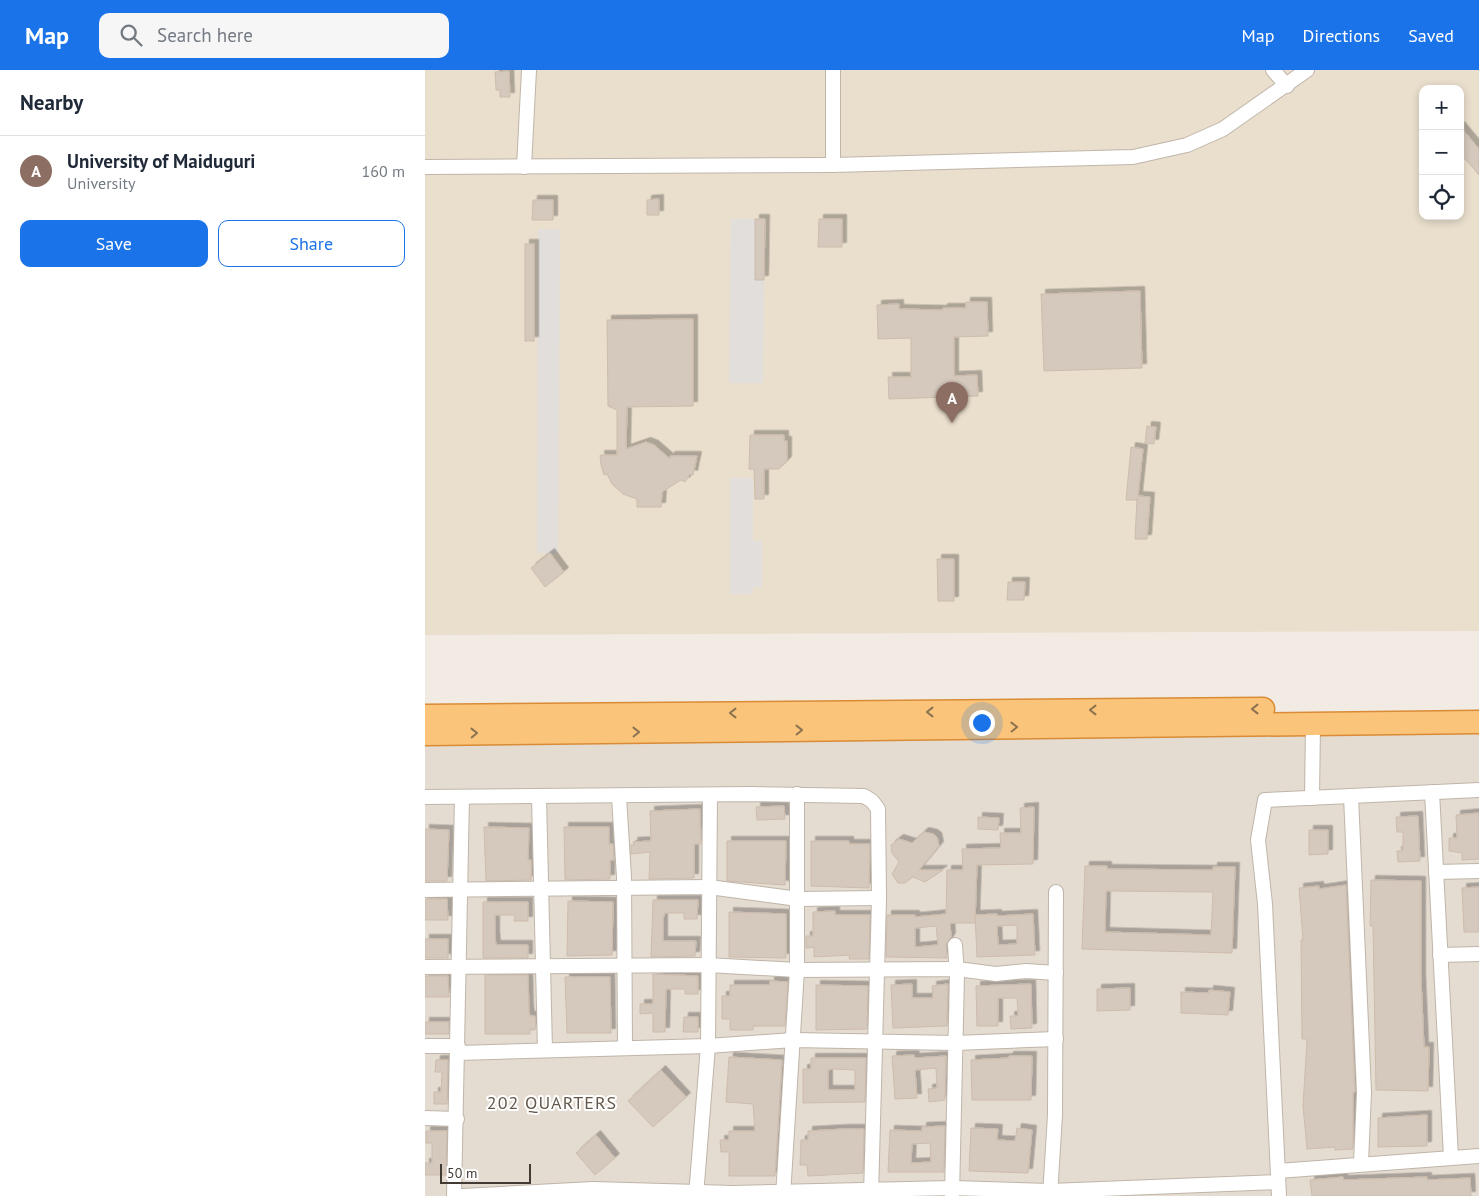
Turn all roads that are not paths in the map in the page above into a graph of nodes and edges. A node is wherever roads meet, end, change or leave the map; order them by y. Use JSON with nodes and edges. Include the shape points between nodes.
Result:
{"nodes":[{"id":1,"x":529,"y":70,"type":"edge"},
{"id":2,"x":833,"y":70,"type":"edge"},
{"id":3,"x":1273,"y":70,"type":"edge"},
{"id":4,"x":1307,"y":70,"type":"edge"},
{"id":5,"x":1287,"y":86,"type":"junction"},
{"id":6,"x":833,"y":165,"type":"junction"},
{"id":7,"x":425,"y":167,"type":"edge"},
{"id":8,"x":524,"y":167,"type":"junction"},
{"id":9,"x":1479,"y":707,"type":"edge"},
{"id":10,"x":425,"y":716,"type":"edge"},
{"id":11,"x":1479,"y":722,"type":"edge"},
{"id":12,"x":1313,"y":724,"type":"junction"},
{"id":13,"x":425,"y":734,"type":"edge"},
{"id":14,"x":1479,"y":790,"type":"edge"},
{"id":15,"x":1432,"y":792,"type":"junction"},
{"id":16,"x":797,"y":794,"type":"junction"},
{"id":17,"x":710,"y":795,"type":"junction"},
{"id":18,"x":1351,"y":796,"type":"junction"},
{"id":19,"x":425,"y":797,"type":"edge"},
{"id":20,"x":463,"y":797,"type":"junction"},
{"id":21,"x":619,"y":797,"type":"junction"},
{"id":22,"x":539,"y":798,"type":"junction"},
{"id":23,"x":1312,"y":798,"type":"junction"},
{"id":24,"x":1436,"y":872,"type":"junction"},
{"id":25,"x":1479,"y":872,"type":"edge"},
{"id":26,"x":624,"y":887,"type":"junction"},
{"id":27,"x":709,"y":887,"type":"junction"},
{"id":28,"x":461,"y":888,"type":"junction"},
{"id":29,"x":541,"y":889,"type":"junction"},
{"id":30,"x":425,"y":890,"type":"edge"},
{"id":31,"x":1056,"y":892,"type":"dead end"},
{"id":32,"x":879,"y":898,"type":"junction"},
{"id":33,"x":797,"y":899,"type":"junction"},
{"id":34,"x":955,"y":944,"type":"dead end"},
{"id":35,"x":1479,"y":954,"type":"edge"},
{"id":36,"x":1440,"y":955,"type":"junction"},
{"id":37,"x":624,"y":965,"type":"junction"},
{"id":38,"x":708,"y":965,"type":"junction"},
{"id":39,"x":425,"y":967,"type":"edge"},
{"id":40,"x":543,"y":967,"type":"junction"},
{"id":41,"x":459,"y":968,"type":"junction"},
{"id":42,"x":957,"y":969,"type":"junction"},
{"id":43,"x":797,"y":970,"type":"junction"},
{"id":44,"x":876,"y":970,"type":"junction"},
{"id":45,"x":1056,"y":973,"type":"junction"},
{"id":46,"x":1055,"y":1039,"type":"junction"},
{"id":47,"x":793,"y":1040,"type":"junction"},
{"id":48,"x":875,"y":1041,"type":"junction"},
{"id":49,"x":956,"y":1043,"type":"junction"},
{"id":50,"x":425,"y":1046,"type":"edge"},
{"id":51,"x":708,"y":1046,"type":"junction"},
{"id":52,"x":625,"y":1048,"type":"junction"},
{"id":53,"x":458,"y":1050,"type":"junction"},
{"id":54,"x":545,"y":1050,"type":"junction"},
{"id":55,"x":425,"y":1118,"type":"edge"},
{"id":56,"x":457,"y":1120,"type":"junction"},
{"id":57,"x":1451,"y":1156,"type":"junction"},
{"id":58,"x":1479,"y":1156,"type":"edge"},
{"id":59,"x":1361,"y":1163,"type":"junction"},
{"id":60,"x":1278,"y":1183,"type":"edge"},
{"id":61,"x":952,"y":1192,"type":"edge"},
{"id":62,"x":1169,"y":1192,"type":"edge"},
{"id":63,"x":614,"y":1193,"type":"edge"},
{"id":64,"x":696,"y":1193,"type":"edge"},
{"id":65,"x":871,"y":1193,"type":"edge"},
{"id":66,"x":530,"y":1194,"type":"edge"},
{"id":67,"x":783,"y":1194,"type":"edge"},
{"id":68,"x":1050,"y":1194,"type":"edge"},
{"id":69,"x":454,"y":1196,"type":"edge"},
{"id":70,"x":462,"y":1196,"type":"edge"}],
"edges":[{"from":1,"to":8,"type":"street"},
{"from":2,"to":6,"type":"street"},
{"from":3,"to":5,"type":"street"},
{"from":4,"to":5,"type":"street"},
{"from":5,"to":6,"type":"street","via":[[1223,129],[1187,145],[1133,157]]},
{"from":6,"to":8,"type":"street"},
{"from":7,"to":8,"type":"street"},
{"from":9,"to":10,"type":"highway","one_way":true},
{"from":11,"to":12,"type":"highway"},
{"from":13,"to":12,"type":"highway","one_way":true},
{"from":12,"to":23,"type":"street"},
{"from":14,"to":15,"type":"street"},
{"from":15,"to":18,"type":"street"},
{"from":15,"to":24,"type":"street"},
{"from":16,"to":17,"type":"street"},
{"from":16,"to":32,"type":"street","via":[[864,796],[872,801],[878,809]]},
{"from":16,"to":33,"type":"street"},
{"from":17,"to":21,"type":"street"},
{"from":17,"to":27,"type":"street"},
{"from":18,"to":23,"type":"street"},
{"from":18,"to":59,"type":"street","via":[[1364,1092]]},
{"from":19,"to":20,"type":"street"},
{"from":20,"to":22,"type":"street"},
{"from":20,"to":28,"type":"street"},
{"from":21,"to":22,"type":"street"},
{"from":21,"to":26,"type":"street"},
{"from":22,"to":29,"type":"street"},
{"from":23,"to":60,"type":"street","via":[[1265,800],[1258,840],[1265,904]]},
{"from":24,"to":25,"type":"street"},
{"from":24,"to":36,"type":"street"},
{"from":26,"to":27,"type":"street"},
{"from":26,"to":29,"type":"street"},
{"from":26,"to":37,"type":"street"},
{"from":27,"to":33,"type":"street"},
{"from":27,"to":38,"type":"street"},
{"from":28,"to":29,"type":"street"},
{"from":28,"to":30,"type":"street"},
{"from":28,"to":41,"type":"street"},
{"from":29,"to":40,"type":"street"},
{"from":31,"to":45,"type":"street"},
{"from":32,"to":33,"type":"street"},
{"from":32,"to":44,"type":"street"},
{"from":33,"to":43,"type":"street"},
{"from":34,"to":42,"type":"street"},
{"from":35,"to":36,"type":"street"},
{"from":36,"to":57,"type":"street"},
{"from":37,"to":38,"type":"street"},
{"from":37,"to":40,"type":"street"},
{"from":37,"to":52,"type":"street"},
{"from":38,"to":43,"type":"street"},
{"from":38,"to":51,"type":"street"},
{"from":39,"to":41,"type":"street"},
{"from":40,"to":41,"type":"street"},
{"from":40,"to":54,"type":"street"},
{"from":41,"to":53,"type":"street"},
{"from":42,"to":44,"type":"street"},
{"from":42,"to":45,"type":"street","via":[[996,974]]},
{"from":42,"to":49,"type":"street"},
{"from":43,"to":44,"type":"street"},
{"from":43,"to":47,"type":"street"},
{"from":44,"to":48,"type":"street"},
{"from":45,"to":46,"type":"street"},
{"from":46,"to":49,"type":"street"},
{"from":46,"to":68,"type":"street"},
{"from":47,"to":48,"type":"street"},
{"from":47,"to":51,"type":"street"},
{"from":47,"to":67,"type":"street"},
{"from":48,"to":49,"type":"street"},
{"from":48,"to":65,"type":"street"},
{"from":49,"to":61,"type":"street"},
{"from":50,"to":53,"type":"street"},
{"from":51,"to":52,"type":"street"},
{"from":51,"to":64,"type":"street"},
{"from":52,"to":54,"type":"street"},
{"from":53,"to":54,"type":"street"},
{"from":53,"to":56,"type":"street"},
{"from":55,"to":56,"type":"street"},
{"from":56,"to":69,"type":"street"},
{"from":57,"to":58,"type":"street"},
{"from":57,"to":59,"type":"street"},
{"from":59,"to":60,"type":"street"},
{"from":60,"to":62,"type":"street"},
{"from":61,"to":65,"type":"street"},
{"from":61,"to":68,"type":"street"},
{"from":62,"to":68,"type":"street"},
{"from":63,"to":64,"type":"street"},
{"from":63,"to":66,"type":"street"},
{"from":64,"to":67,"type":"street"},
{"from":65,"to":67,"type":"street"},
{"from":66,"to":70,"type":"street"}]}
